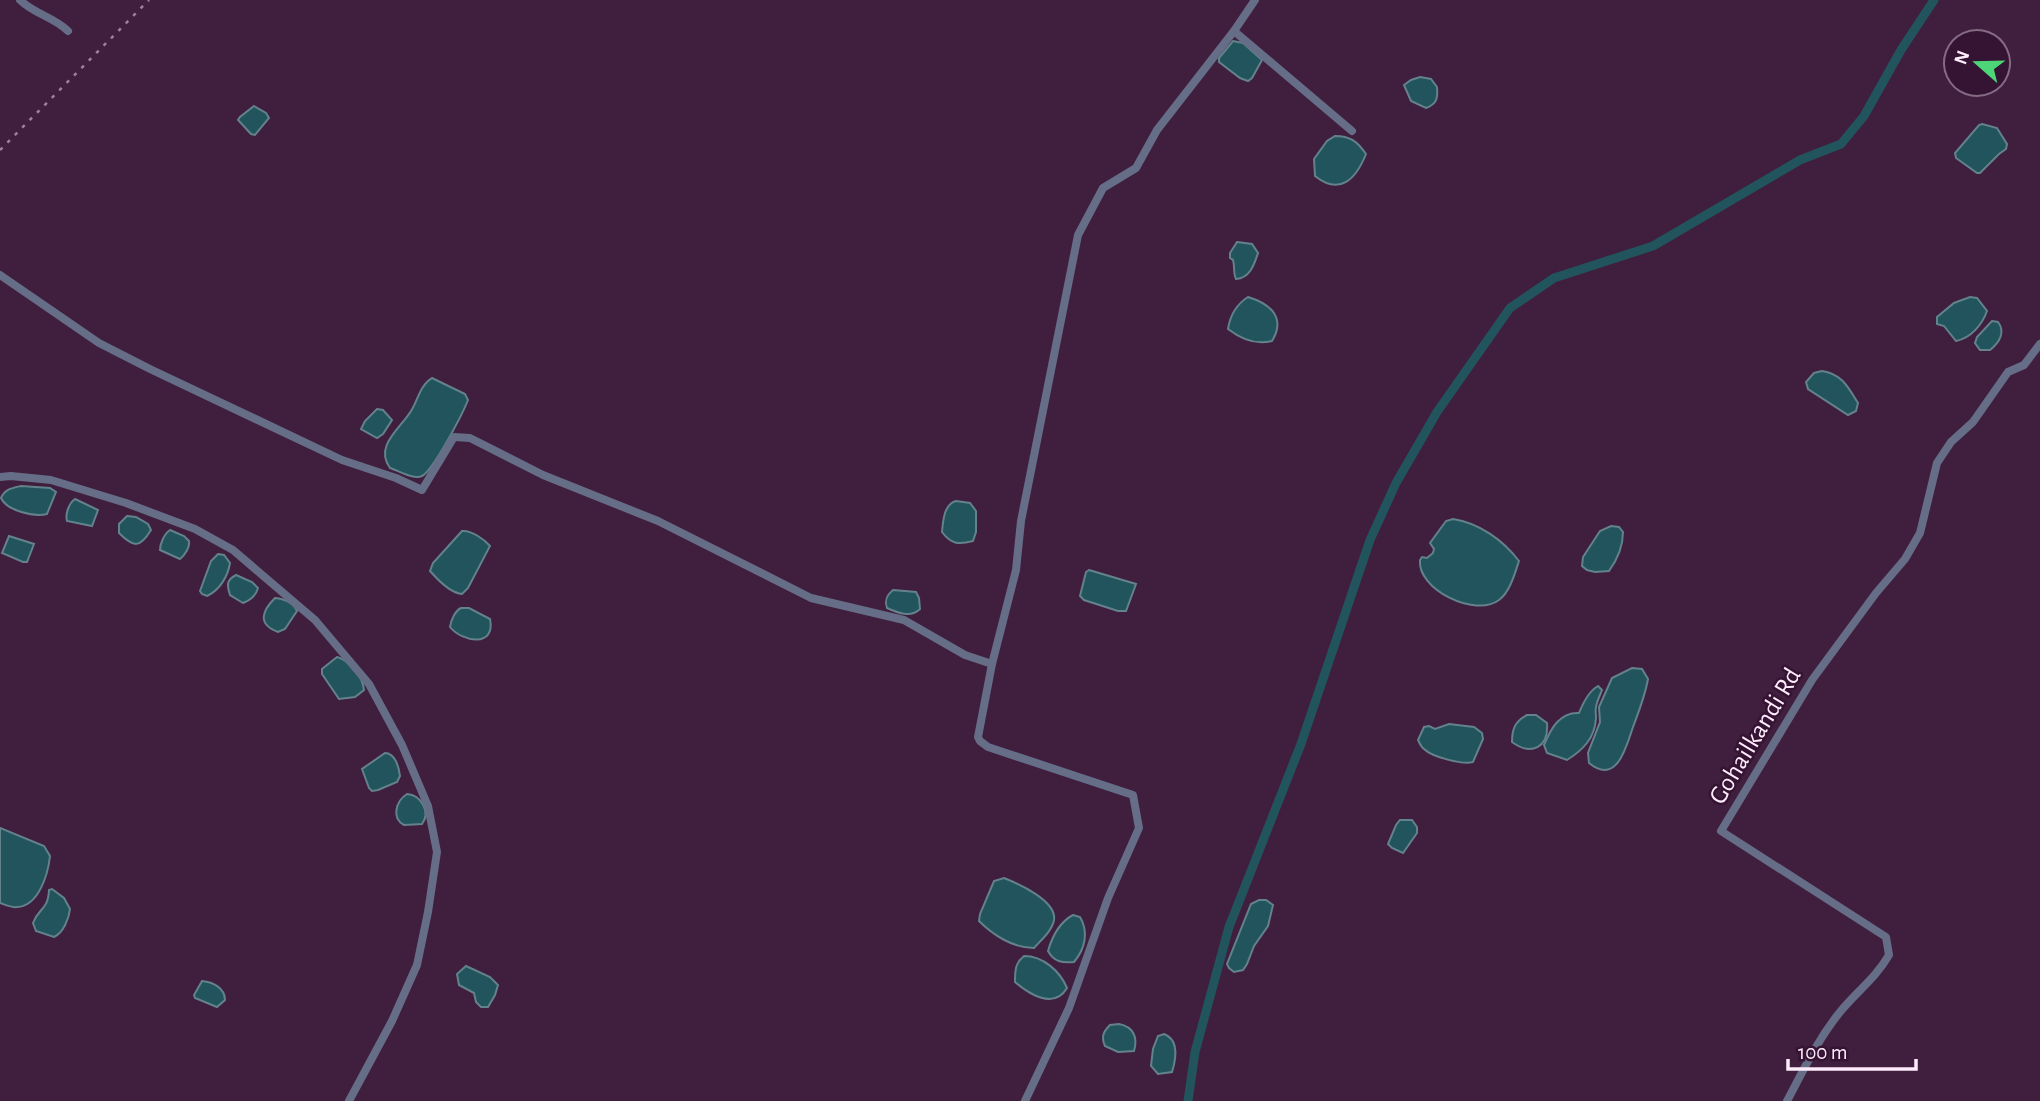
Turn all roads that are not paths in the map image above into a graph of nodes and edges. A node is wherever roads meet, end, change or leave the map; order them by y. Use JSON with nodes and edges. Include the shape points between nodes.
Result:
{"nodes":[{"id":1,"x":20,"y":0,"type":"edge"},
{"id":2,"x":1255,"y":0,"type":"edge"},
{"id":3,"x":68,"y":31,"type":"dead end"},
{"id":4,"x":1234,"y":31,"type":"junction"},
{"id":5,"x":1352,"y":131,"type":"dead end"},
{"id":6,"x":0,"y":275,"type":"edge"},
{"id":7,"x":2040,"y":344,"type":"edge"},
{"id":8,"x":0,"y":477,"type":"edge"},
{"id":9,"x":992,"y":664,"type":"junction"},
{"id":10,"x":349,"y":1101,"type":"edge"},
{"id":11,"x":1025,"y":1101,"type":"edge"},
{"id":12,"x":1787,"y":1101,"type":"edge"}],
"edges":[{"from":1,"to":3,"type":"street"},
{"from":2,"to":4,"type":"street"},
{"from":4,"to":5,"type":"street"},
{"from":4,"to":9,"type":"street","via":[[1157,131],[1136,168],[1103,188],[1078,235],[1021,521],[1016,570]]},
{"from":6,"to":9,"type":"street","via":[[99,343],[342,460],[422,490],[454,437],[470,438],[543,475],[658,521],[811,598],[904,621],[965,655]]},
{"from":7,"to":12,"type":"street","name":"Gohailkandi Rd","via":[[2024,365],[2008,372],[1937,463],[1920,533],[1905,559],[1812,681],[1721,831],[1886,937],[1889,955],[1880,971],[1841,1011]]},
{"from":8,"to":10,"type":"street","via":[[51,480],[195,529],[241,557],[315,620],[369,684],[428,806],[437,852],[418,965]]},
{"from":9,"to":11,"type":"street","via":[[980,741],[1133,795],[1139,828],[1108,898],[1069,1008]]}]}
